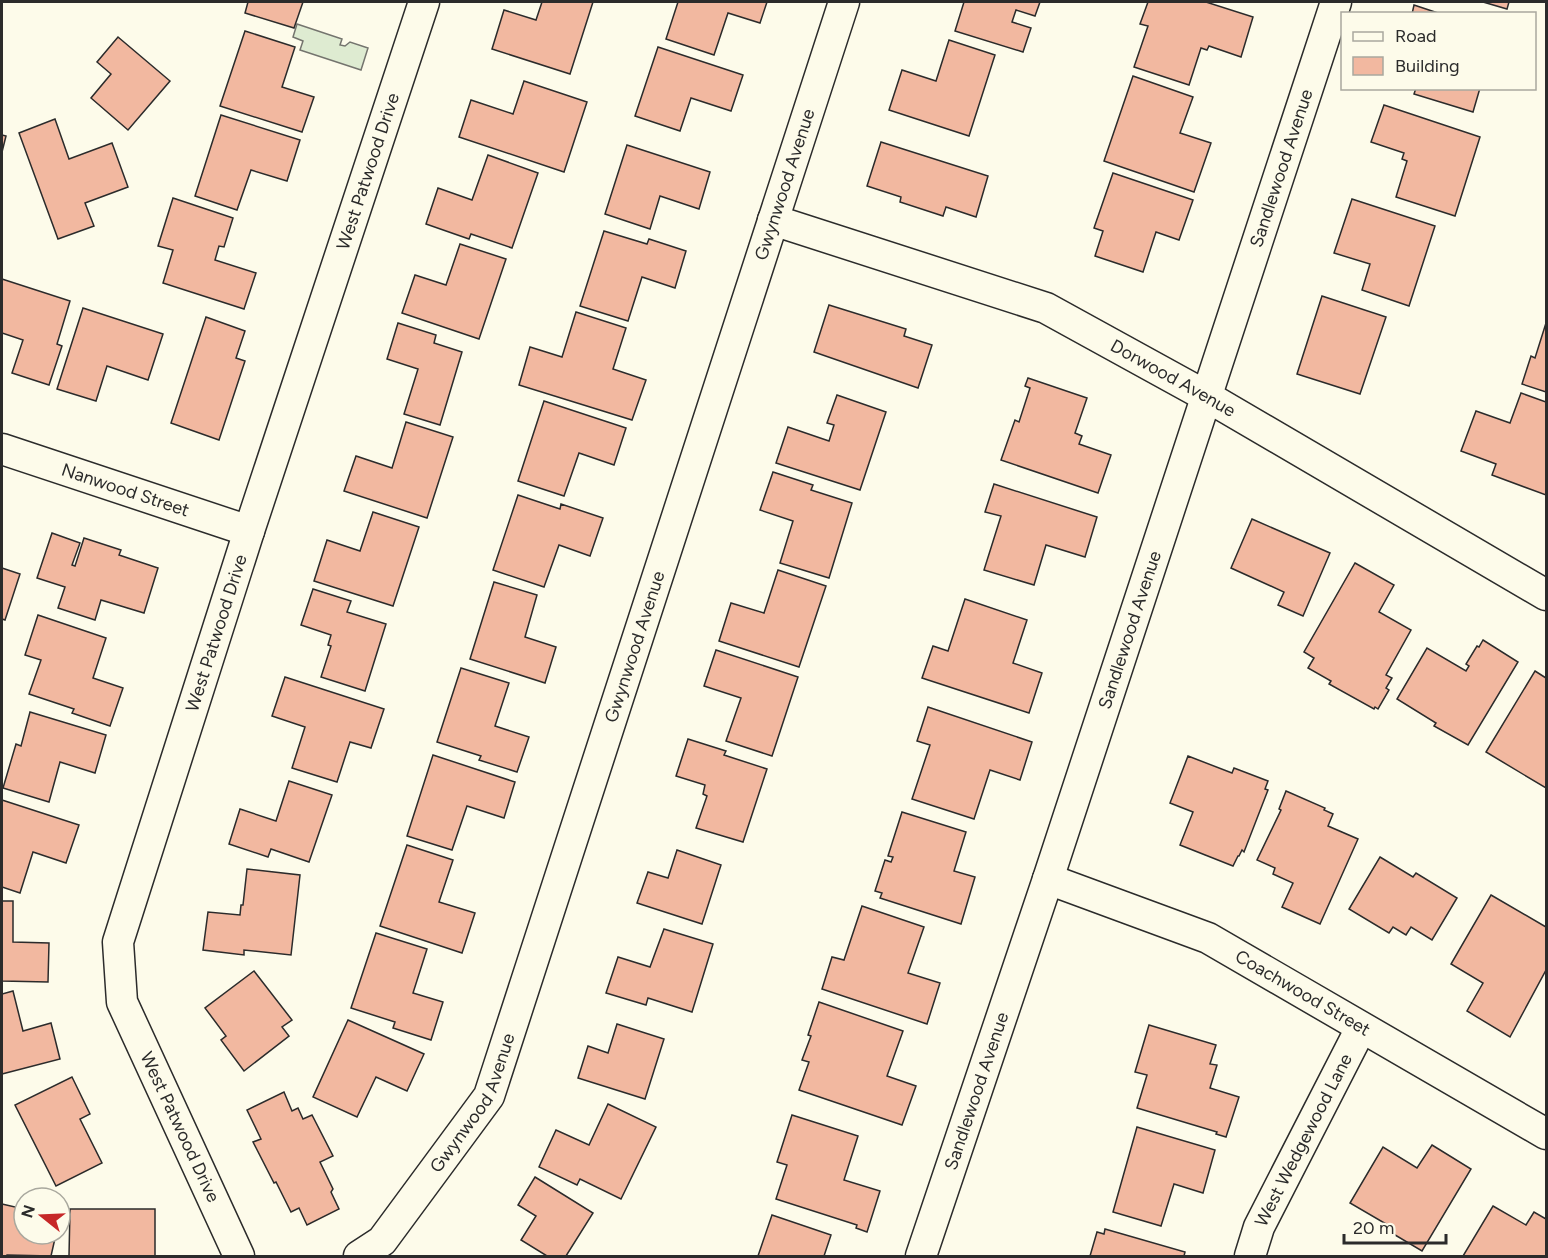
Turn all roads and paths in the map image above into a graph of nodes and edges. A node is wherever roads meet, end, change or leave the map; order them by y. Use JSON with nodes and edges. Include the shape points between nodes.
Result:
{"nodes":[{"id":1,"x":424,"y":2,"type":"edge"},
{"id":2,"x":844,"y":2,"type":"edge"},
{"id":3,"x":1336,"y":2,"type":"edge"},
{"id":4,"x":773,"y":220,"type":"junction"},
{"id":5,"x":1206,"y":396,"type":"junction"},
{"id":6,"x":2,"y":449,"type":"edge"},
{"id":7,"x":249,"y":531,"type":"junction"},
{"id":8,"x":1546,"y":595,"type":"edge"},
{"id":9,"x":1048,"y":879,"type":"junction"},
{"id":10,"x":1361,"y":1028,"type":"junction"},
{"id":11,"x":1546,"y":1134,"type":"edge"},
{"id":12,"x":239,"y":1257,"type":"edge"},
{"id":13,"x":359,"y":1257,"type":"edge"},
{"id":14,"x":921,"y":1257,"type":"edge"},
{"id":15,"x":1250,"y":1257,"type":"edge"}],
"edges":[{"from":1,"to":7,"type":"street","name":"West Patwood Drive"},
{"from":2,"to":4,"type":"street","name":"Gwynwood Avenue"},
{"from":3,"to":5,"type":"street","name":"Sandlewood Avenue"},
{"from":4,"to":5,"type":"street","name":"Dorwood Avenue","via":[[1046,308]]},
{"from":4,"to":13,"type":"street","name":"Gwynwood Avenue","via":[[489,1096],[382,1241]]},
{"from":5,"to":8,"type":"street","name":"Dorwood Avenue"},
{"from":5,"to":9,"type":"street","name":"Sandlewood Avenue"},
{"from":6,"to":7,"type":"street","name":"Nanwood Street"},
{"from":7,"to":12,"type":"street","name":"West Patwood Drive","via":[[118,942],[122,1002]]},
{"from":9,"to":10,"type":"street","name":"Coachwood Street","via":[[1208,938]]},
{"from":9,"to":14,"type":"street","name":"Sandlewood Avenue"},
{"from":10,"to":11,"type":"street","name":"Coachwood Street"},
{"from":10,"to":15,"type":"street","name":"West Wedgewood Lane","via":[[1259,1227]]}]}
